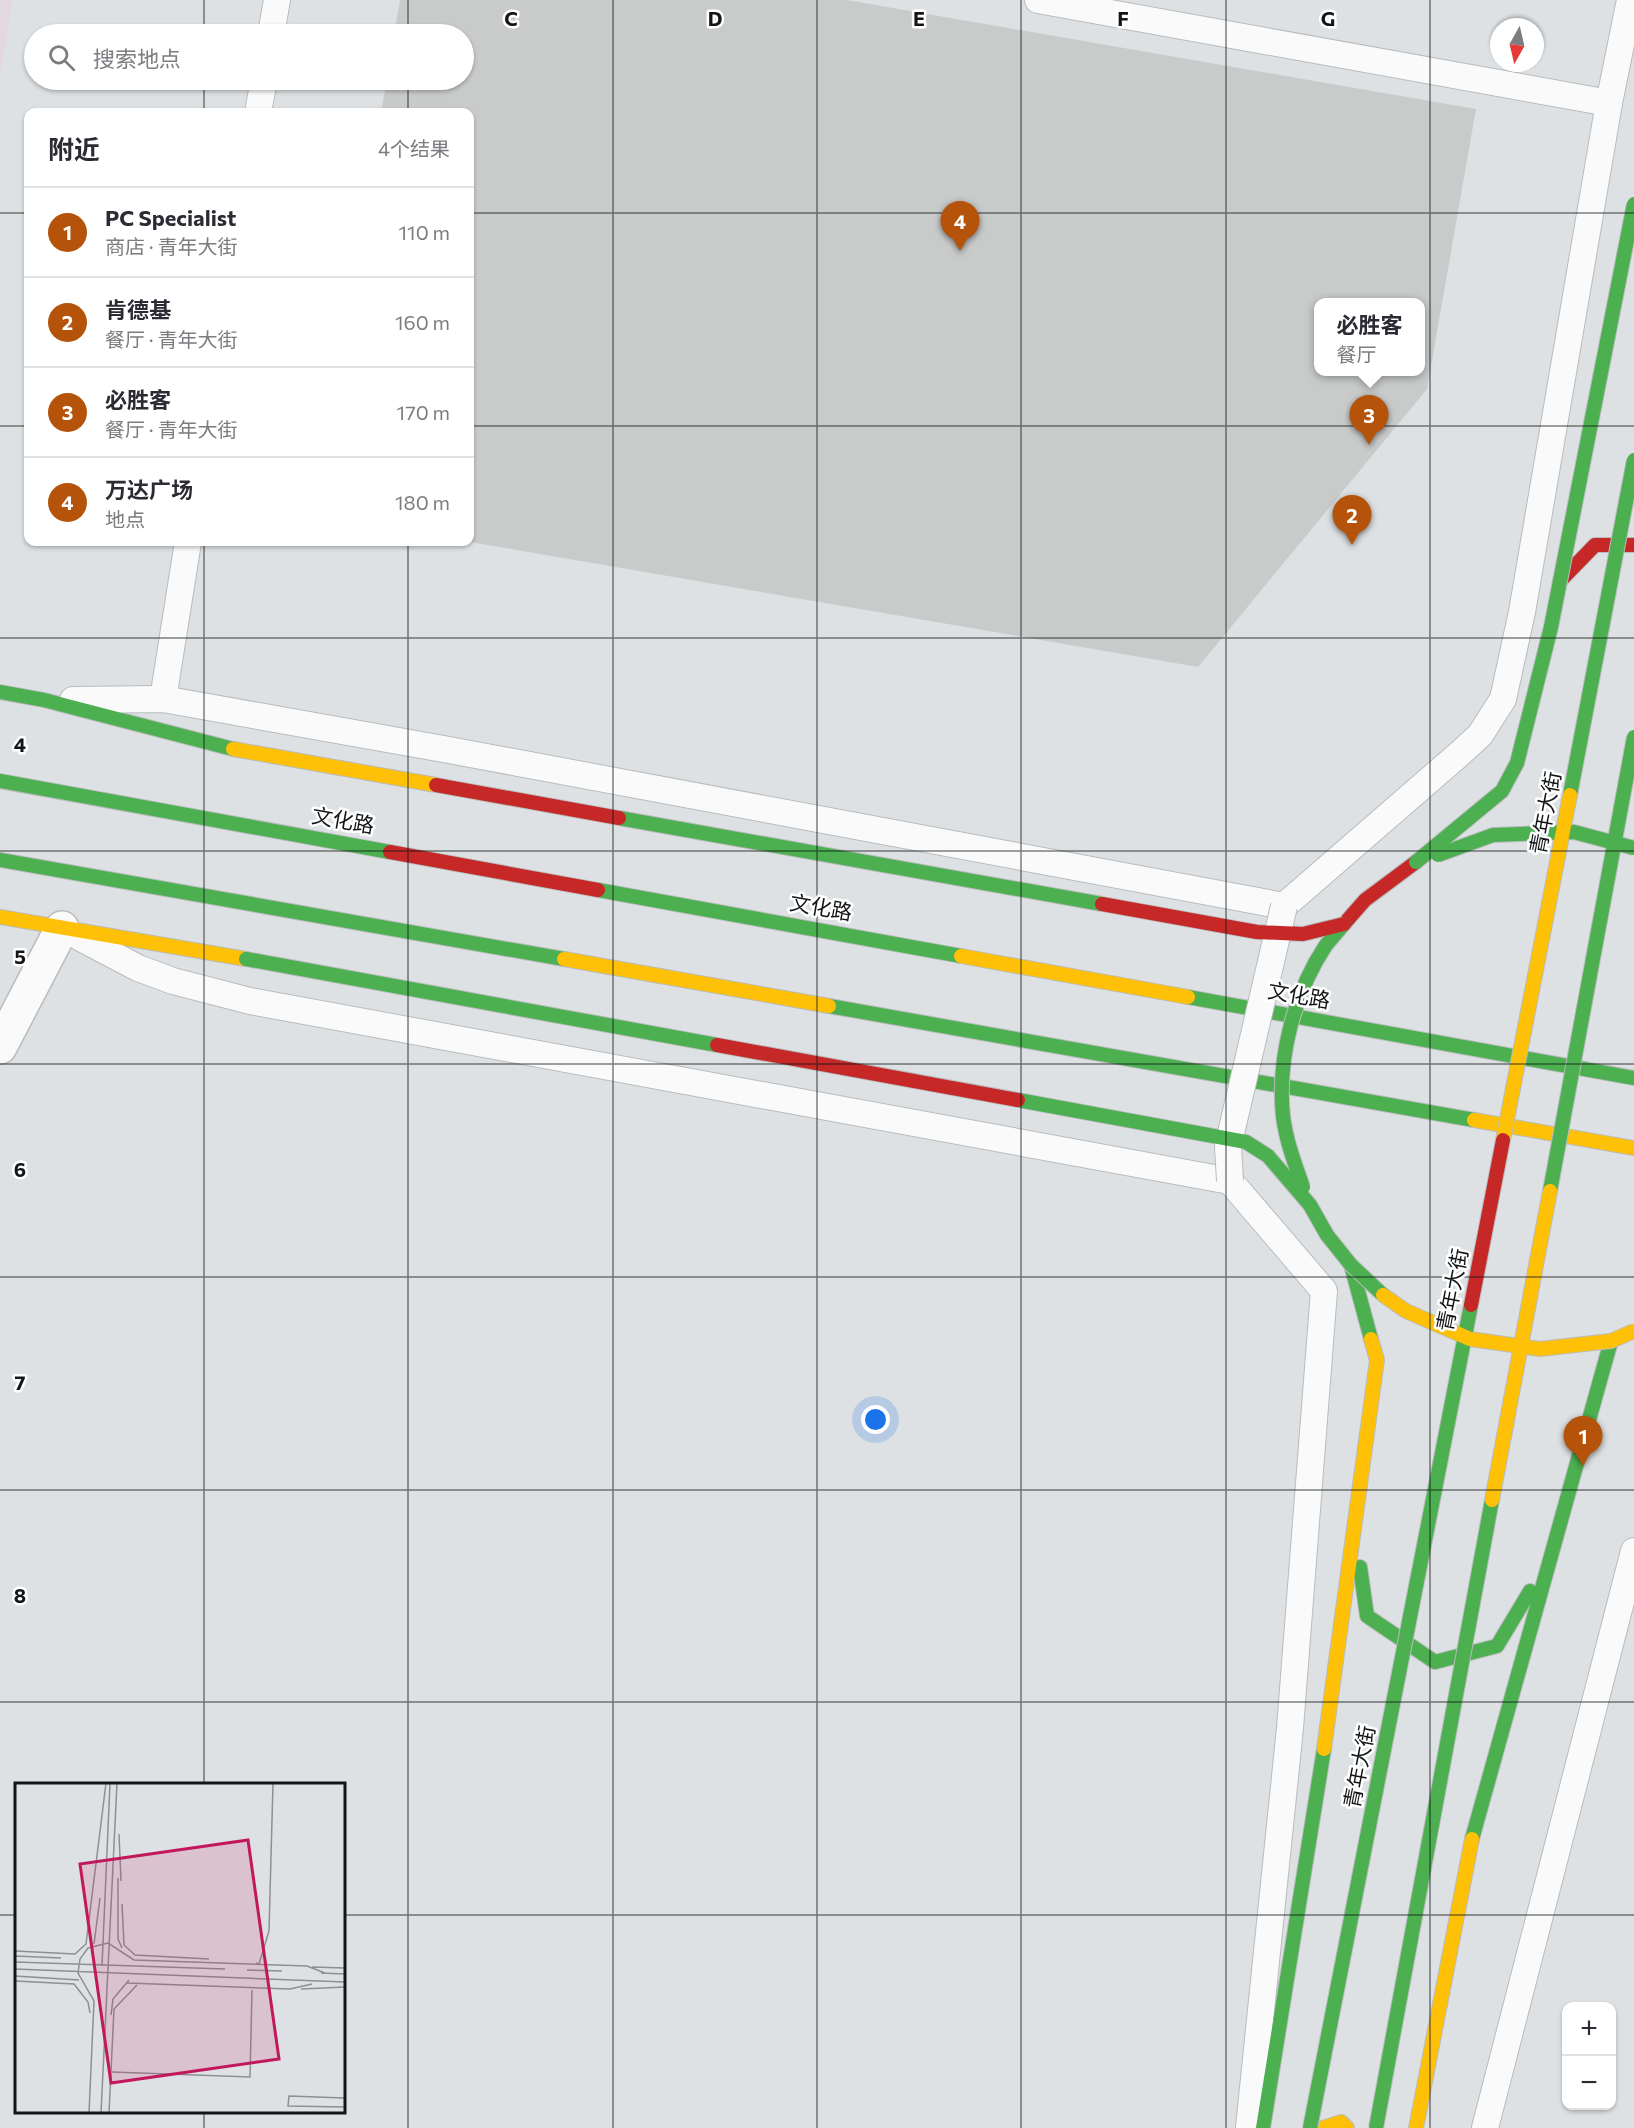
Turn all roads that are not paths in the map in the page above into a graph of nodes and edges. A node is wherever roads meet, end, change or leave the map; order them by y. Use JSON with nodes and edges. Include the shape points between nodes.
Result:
{"nodes":[{"id":1,"x":277,"y":0,"type":"edge"},
{"id":2,"x":1038,"y":0,"type":"edge"},
{"id":3,"x":1630,"y":0,"type":"edge"},
{"id":4,"x":273,"y":24,"type":"edge"},
{"id":5,"x":262,"y":90,"type":"edge"},
{"id":6,"x":1609,"y":103,"type":"junction"},
{"id":7,"x":259,"y":108,"type":"edge"},
{"id":8,"x":1634,"y":204,"type":"edge"},
{"id":9,"x":1634,"y":460,"type":"edge"},
{"id":10,"x":1634,"y":545,"type":"edge"},
{"id":11,"x":188,"y":546,"type":"edge"},
{"id":12,"x":1560,"y":581,"type":"junction"},
{"id":13,"x":0,"y":692,"type":"edge"},
{"id":14,"x":163,"y":699,"type":"junction"},
{"id":15,"x":44,"y":700,"type":"junction"},
{"id":16,"x":1634,"y":736,"type":"edge"},
{"id":17,"x":0,"y":781,"type":"edge"},
{"id":18,"x":1634,"y":849,"type":"edge"},
{"id":19,"x":0,"y":860,"type":"edge"},
{"id":20,"x":1416,"y":862,"type":"junction"},
{"id":21,"x":1284,"y":906,"type":"junction"},
{"id":22,"x":0,"y":917,"type":"edge"},
{"id":23,"x":1344,"y":924,"type":"junction"},
{"id":24,"x":62,"y":928,"type":"junction"},
{"id":25,"x":0,"y":1047,"type":"edge"},
{"id":26,"x":1634,"y":1078,"type":"edge"},
{"id":27,"x":1634,"y":1148,"type":"edge"},
{"id":28,"x":1230,"y":1181,"type":"junction"},
{"id":29,"x":1310,"y":1205,"type":"junction"},
{"id":30,"x":1351,"y":1265,"type":"junction"},
{"id":31,"x":1634,"y":1331,"type":"edge"},
{"id":32,"x":1611,"y":1341,"type":"junction"},
{"id":33,"x":1354,"y":1526,"type":"junction"},
{"id":34,"x":1554,"y":1548,"type":"junction"},
{"id":35,"x":1634,"y":1551,"type":"edge"},
{"id":36,"x":1248,"y":2128,"type":"edge"},
{"id":37,"x":1263,"y":2128,"type":"edge"},
{"id":38,"x":1311,"y":2128,"type":"edge"},
{"id":39,"x":1323,"y":2128,"type":"edge"},
{"id":40,"x":1347,"y":2128,"type":"edge"},
{"id":41,"x":1376,"y":2128,"type":"edge"},
{"id":42,"x":1416,"y":2128,"type":"edge"},
{"id":43,"x":1485,"y":2128,"type":"edge"}],
"edges":[{"from":1,"to":4,"type":"lane"},
{"from":2,"to":6,"type":"lane"},
{"from":3,"to":6,"type":"lane"},
{"from":5,"to":7,"type":"lane"},
{"from":6,"to":21,"type":"lane","via":[[1522,612],[1503,699],[1480,735]]},
{"from":8,"to":12,"type":"main road","bridge":true},
{"from":9,"to":38,"type":"main road","name":"青年大街","bridge":true},
{"from":10,"to":12,"type":"main road","bridge":true,"via":[[1595,544]]},
{"from":11,"to":14,"type":"lane"},
{"from":12,"to":20,"type":"main road","bridge":true,"via":[[1527,728],[1502,791]]},
{"from":13,"to":15,"type":"main road"},
{"from":14,"to":15,"type":"lane"},
{"from":14,"to":21,"type":"lane"},
{"from":15,"to":23,"type":"main road","bridge":true,"via":[[233,749],[1257,932],[1303,934]]},
{"from":16,"to":41,"type":"main road","bridge":true},
{"from":17,"to":26,"type":"main road","name":"文化路"},
{"from":18,"to":20,"type":"main road","bridge":true,"via":[[1574,832],[1493,835]]},
{"from":19,"to":27,"type":"main road"},
{"from":20,"to":23,"type":"main road","via":[[1365,900]]},
{"from":21,"to":28,"type":"lane","bridge":true,"via":[[1228,1146]]},
{"from":22,"to":24,"type":"main road"},
{"from":23,"to":29,"type":"main road","bridge":true,"via":[[1324,948],[1296,1007],[1283,1071],[1288,1145]]},
{"from":24,"to":25,"type":"street"},
{"from":24,"to":28,"type":"lane","via":[[138,968],[250,1001]]},
{"from":24,"to":29,"type":"main road","bridge":true,"via":[[1246,1142],[1269,1156]]},
{"from":28,"to":36,"type":"lane","via":[[1324,1291],[1290,1728]]},
{"from":29,"to":30,"type":"main road","bridge":true},
{"from":30,"to":32,"type":"main road","bridge":true,"via":[[1406,1311],[1470,1339],[1540,1349]]},
{"from":30,"to":33,"type":"main road","via":[[1377,1360]]},
{"from":31,"to":32,"type":"main road","bridge":true},
{"from":32,"to":34,"type":"main road"},
{"from":33,"to":34,"type":"main road","via":[[1367,1616],[1435,1662],[1497,1646]]},
{"from":33,"to":37,"type":"main road","via":[[1318,1794]]},
{"from":34,"to":42,"type":"main road","via":[[1474,1830]]},
{"from":35,"to":43,"type":"lane"},
{"from":39,"to":40,"type":"main road","via":[[1341,2122]]}]}
